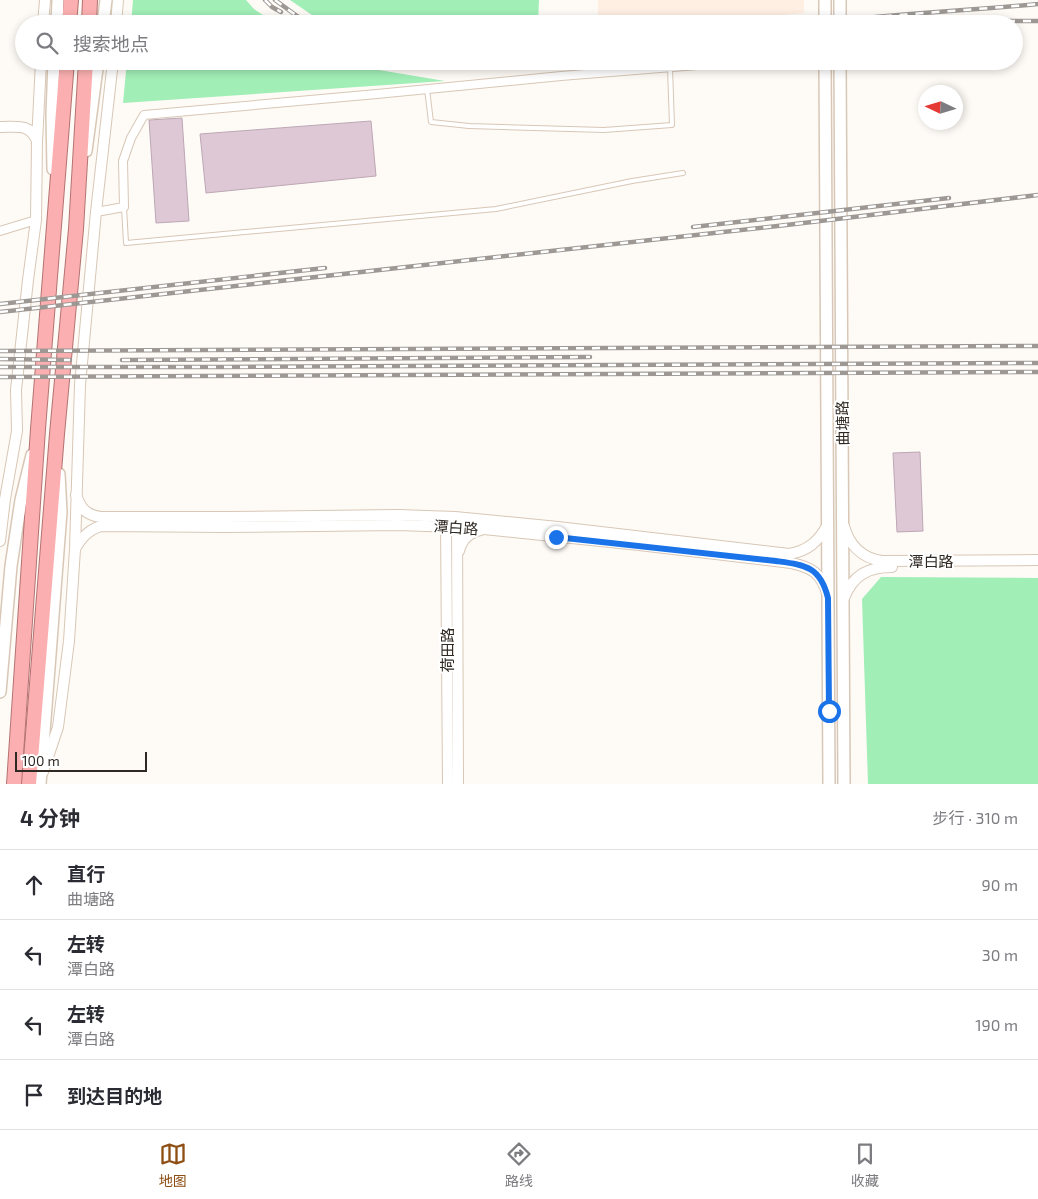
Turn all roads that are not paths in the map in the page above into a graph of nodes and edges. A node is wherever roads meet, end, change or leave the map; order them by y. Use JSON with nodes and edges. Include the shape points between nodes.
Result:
{"nodes":[{"id":1,"x":45,"y":0,"type":"edge"},
{"id":2,"x":58,"y":0,"type":"edge"},
{"id":3,"x":71,"y":0,"type":"edge"},
{"id":4,"x":90,"y":0,"type":"edge"},
{"id":5,"x":106,"y":0,"type":"edge"},
{"id":6,"x":118,"y":0,"type":"edge"},
{"id":7,"x":825,"y":0,"type":"edge"},
{"id":8,"x":840,"y":0,"type":"edge"},
{"id":9,"x":44,"y":15,"type":"edge"},
{"id":10,"x":57,"y":15,"type":"edge"},
{"id":11,"x":70,"y":15,"type":"edge"},
{"id":12,"x":89,"y":15,"type":"edge"},
{"id":13,"x":104,"y":15,"type":"edge"},
{"id":14,"x":117,"y":15,"type":"edge"},
{"id":15,"x":825,"y":15,"type":"edge"},
{"id":16,"x":840,"y":15,"type":"edge"},
{"id":17,"x":40,"y":70,"type":"edge"},
{"id":18,"x":54,"y":70,"type":"edge"},
{"id":19,"x":65,"y":70,"type":"edge"},
{"id":20,"x":85,"y":70,"type":"edge"},
{"id":21,"x":97,"y":70,"type":"edge"},
{"id":22,"x":112,"y":70,"type":"edge"},
{"id":23,"x":643,"y":70,"type":"edge"},
{"id":24,"x":670,"y":70,"type":"edge"},
{"id":25,"x":825,"y":70,"type":"edge"},
{"id":26,"x":840,"y":70,"type":"edge"},
{"id":27,"x":427,"y":89,"type":"junction"},
{"id":28,"x":38,"y":112,"type":"junction"},
{"id":29,"x":0,"y":125,"type":"edge"},
{"id":30,"x":37,"y":142,"type":"junction"},
{"id":31,"x":683,"y":173,"type":"dead end"},
{"id":32,"x":124,"y":207,"type":"junction"},
{"id":33,"x":96,"y":212,"type":"junction"},
{"id":34,"x":36,"y":220,"type":"junction"},
{"id":35,"x":76,"y":229,"type":"junction"},
{"id":36,"x":0,"y":231,"type":"edge"},
{"id":37,"x":53,"y":235,"type":"junction"},
{"id":38,"x":38,"y":429,"type":"junction"},
{"id":39,"x":76,"y":495,"type":"junction"},
{"id":40,"x":3,"y":503,"type":"edge"},
{"id":41,"x":446,"y":521,"type":"junction"},
{"id":42,"x":457,"y":522,"type":"junction"},
{"id":43,"x":828,"y":524,"type":"junction"},
{"id":44,"x":844,"y":524,"type":"junction"},
{"id":45,"x":419,"y":526,"type":"junction"},
{"id":46,"x":486,"y":529,"type":"junction"},
{"id":47,"x":0,"y":541,"type":"edge"},
{"id":48,"x":75,"y":549,"type":"junction"},
{"id":49,"x":446,"y":552,"type":"junction"},
{"id":50,"x":457,"y":557,"type":"junction"},
{"id":51,"x":1038,"y":560,"type":"edge"},
{"id":52,"x":1038,"y":566,"type":"edge"},
{"id":53,"x":828,"y":598,"type":"junction"},
{"id":54,"x":844,"y":598,"type":"junction"},
{"id":55,"x":0,"y":692,"type":"edge"},
{"id":56,"x":14,"y":784,"type":"edge"},
{"id":57,"x":37,"y":784,"type":"edge"},
{"id":58,"x":448,"y":784,"type":"edge"},
{"id":59,"x":458,"y":784,"type":"edge"},
{"id":60,"x":829,"y":784,"type":"edge"},
{"id":61,"x":844,"y":784,"type":"edge"}],
"edges":[{"from":1,"to":9,"type":"street"},
{"from":2,"to":10,"type":"main road"},
{"from":3,"to":11,"type":"highway"},
{"from":4,"to":12,"type":"highway"},
{"from":5,"to":13,"type":"main road"},
{"from":6,"to":14,"type":"street"},
{"from":7,"to":15,"type":"main road"},
{"from":8,"to":16,"type":"main road"},
{"from":17,"to":28,"type":"street"},
{"from":18,"to":37,"type":"main road"},
{"from":19,"to":37,"type":"highway"},
{"from":20,"to":35,"type":"highway"},
{"from":21,"to":35,"type":"main road"},
{"from":22,"to":33,"type":"street"},
{"from":23,"to":27,"type":"street"},
{"from":24,"to":27,"type":"lane","via":[[672,125],[604,130],[431,122]]},
{"from":25,"to":43,"type":"main road","name":"曲塘路"},
{"from":26,"to":44,"type":"main road","name":"曲塘路"},
{"from":27,"to":32,"type":"street","via":[[144,115],[123,161]]},
{"from":28,"to":29,"type":"street","via":[[26,123]]},
{"from":28,"to":30,"type":"street"},
{"from":29,"to":30,"type":"street","via":[[26,128],[34,134]]},
{"from":30,"to":34,"type":"street"},
{"from":31,"to":32,"type":"lane","via":[[496,209],[126,243]]},
{"from":32,"to":33,"type":"street"},
{"from":33,"to":39,"type":"street","via":[[80,386]]},
{"from":34,"to":36,"type":"street"},
{"from":34,"to":40,"type":"street","via":[[16,390],[17,431]]},
{"from":35,"to":57,"type":"highway","via":[[57,434]]},
{"from":37,"to":38,"type":"highway"},
{"from":38,"to":55,"type":"main road","via":[[15,537]]},
{"from":38,"to":56,"type":"highway"},
{"from":39,"to":41,"type":"street","name":"潭白路","via":[[85,511],[101,517],[398,515]]},
{"from":39,"to":48,"type":"street"},
{"from":40,"to":47,"type":"street"},
{"from":41,"to":42,"type":"street","name":"潭白路"},
{"from":41,"to":45,"type":"street","name":"潭白路"},
{"from":41,"to":49,"type":"street","name":"荷田路"},
{"from":42,"to":43,"type":"street","name":"潭白路","via":[[576,529],[789,554],[808,548]]},
{"from":42,"to":46,"type":"street","name":"潭白路"},
{"from":42,"to":50,"type":"street","name":"荷田路"},
{"from":43,"to":53,"type":"main road","name":"曲塘路"},
{"from":44,"to":51,"type":"street","name":"潭白路","via":[[854,546],[874,560]]},
{"from":44,"to":54,"type":"main road","name":"曲塘路"},
{"from":45,"to":48,"type":"street","name":"潭白路","via":[[101,526],[85,535]]},
{"from":45,"to":49,"type":"street","via":[[437,533]]},
{"from":46,"to":50,"type":"street","via":[[466,536]]},
{"from":46,"to":53,"type":"street","name":"潭白路","via":[[801,565],[817,574]]},
{"from":48,"to":57,"type":"street","via":[[69,641],[58,727]]},
{"from":49,"to":58,"type":"street","name":"荷田路"},
{"from":50,"to":59,"type":"street","name":"荷田路"},
{"from":52,"to":54,"type":"street","name":"潭白路","via":[[882,567],[853,580]]},
{"from":53,"to":60,"type":"main road","name":"曲塘路"},
{"from":54,"to":61,"type":"main road","name":"曲塘路"}]}
